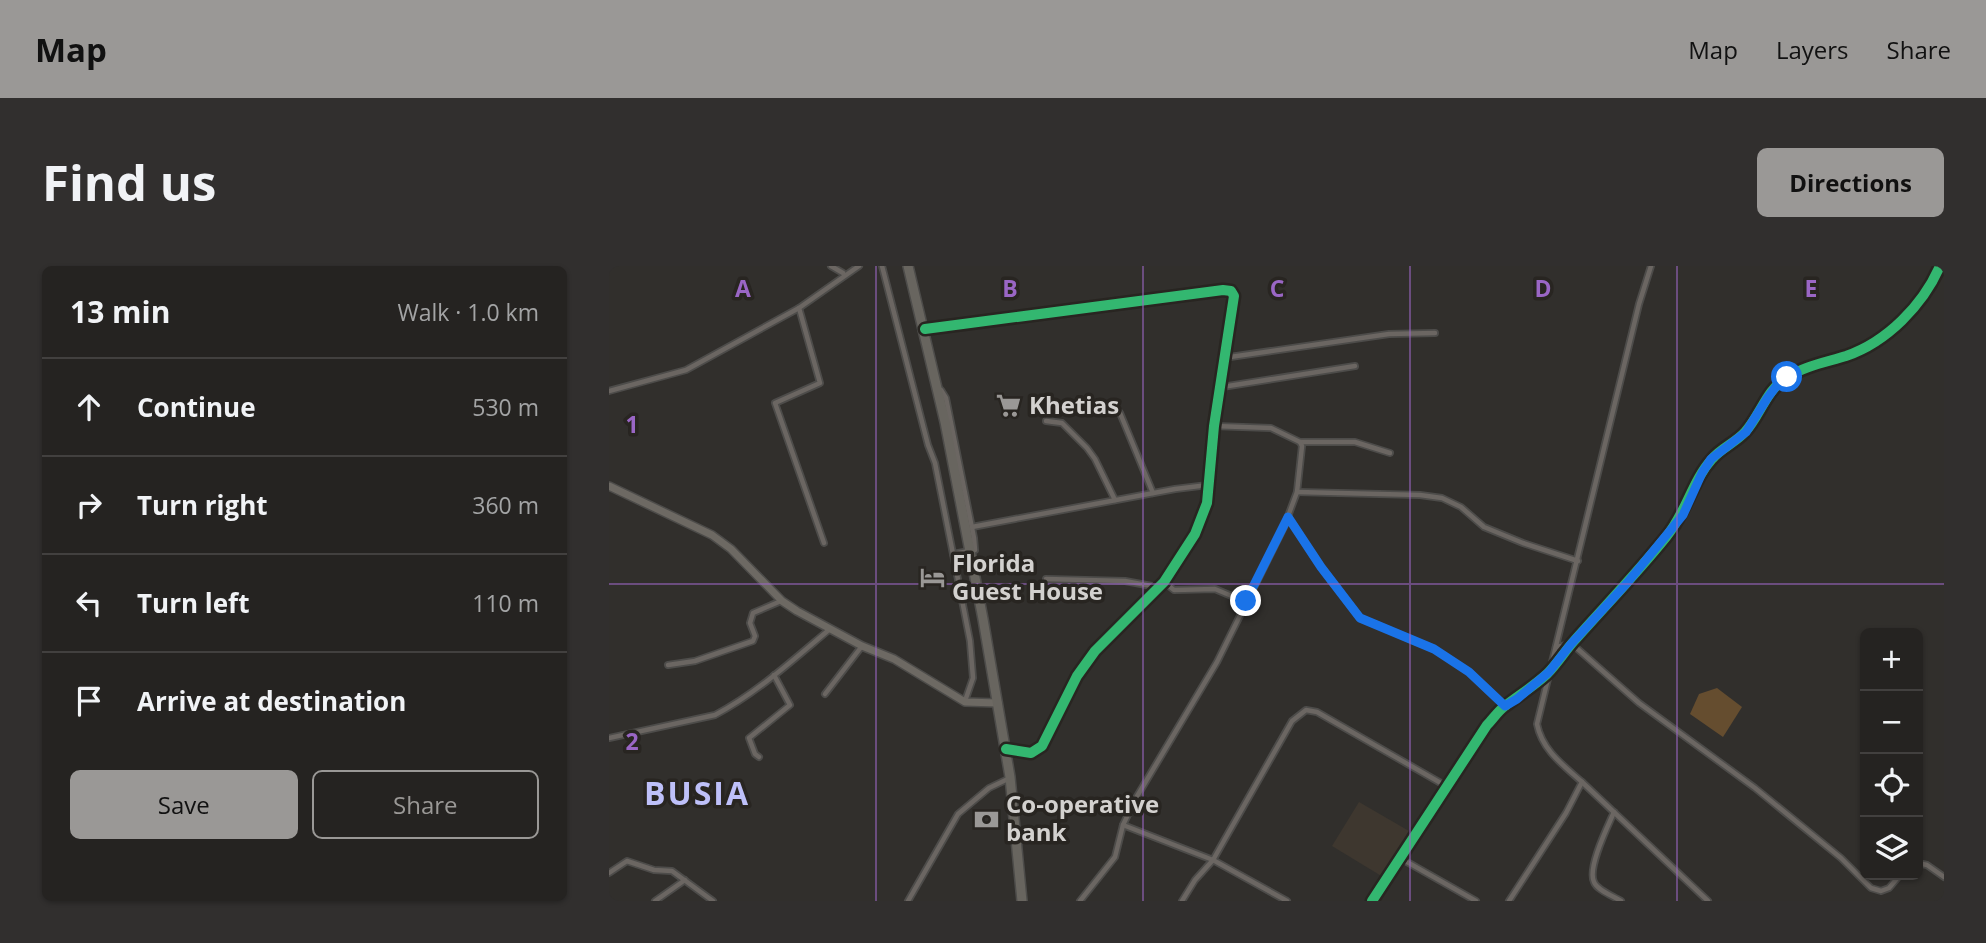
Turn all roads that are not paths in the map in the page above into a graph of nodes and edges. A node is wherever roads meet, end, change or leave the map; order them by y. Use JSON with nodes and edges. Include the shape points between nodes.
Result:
{"nodes":[{"id":1,"x":831,"y":266,"type":"edge"},
{"id":2,"x":859,"y":266,"type":"edge"},
{"id":3,"x":882,"y":266,"type":"edge"},
{"id":4,"x":908,"y":266,"type":"edge"},
{"id":5,"x":1651,"y":266,"type":"edge"},
{"id":6,"x":1940,"y":266,"type":"edge"},
{"id":7,"x":843,"y":273,"type":"dead end"},
{"id":8,"x":799,"y":307,"type":"junction"},
{"id":9,"x":925,"y":329,"type":"junction"},
{"id":10,"x":1435,"y":333,"type":"dead end"},
{"id":11,"x":1223,"y":358,"type":"junction"},
{"id":12,"x":1355,"y":366,"type":"dead end"},
{"id":13,"x":1222,"y":387,"type":"junction"},
{"id":14,"x":609,"y":391,"type":"edge"},
{"id":15,"x":937,"y":391,"type":"junction"},
{"id":16,"x":1120,"y":413,"type":"dead end"},
{"id":17,"x":1046,"y":421,"type":"dead end"},
{"id":18,"x":1214,"y":426,"type":"junction"},
{"id":19,"x":1300,"y":442,"type":"junction"},
{"id":20,"x":1390,"y":453,"type":"dead end"},
{"id":21,"x":1208,"y":485,"type":"junction"},
{"id":22,"x":609,"y":486,"type":"edge"},
{"id":23,"x":1297,"y":492,"type":"junction"},
{"id":24,"x":1153,"y":493,"type":"junction"},
{"id":25,"x":1115,"y":500,"type":"junction"},
{"id":26,"x":1288,"y":517,"type":"junction"},
{"id":27,"x":972,"y":527,"type":"junction"},
{"id":28,"x":824,"y":543,"type":"dead end"},
{"id":29,"x":969,"y":552,"type":"junction"},
{"id":30,"x":953,"y":554,"type":"junction"},
{"id":31,"x":1578,"y":561,"type":"junction"},
{"id":32,"x":1046,"y":579,"type":"dead end"},
{"id":33,"x":1164,"y":582,"type":"junction"},
{"id":34,"x":1158,"y":587,"type":"junction"},
{"id":35,"x":782,"y":601,"type":"junction"},
{"id":36,"x":1246,"y":601,"type":"junction"},
{"id":37,"x":831,"y":629,"type":"junction"},
{"id":38,"x":1571,"y":644,"type":"junction"},
{"id":39,"x":862,"y":646,"type":"junction"},
{"id":40,"x":1556,"y":647,"type":"junction"},
{"id":41,"x":668,"y":665,"type":"dead end"},
{"id":42,"x":1549,"y":672,"type":"junction"},
{"id":43,"x":774,"y":675,"type":"junction"},
{"id":44,"x":825,"y":694,"type":"dead end"},
{"id":45,"x":965,"y":702,"type":"junction"},
{"id":46,"x":998,"y":703,"type":"junction"},
{"id":47,"x":1505,"y":706,"type":"junction"},
{"id":48,"x":609,"y":738,"type":"edge"},
{"id":49,"x":1006,"y":749,"type":"junction"},
{"id":50,"x":759,"y":757,"type":"dead end"},
{"id":51,"x":1010,"y":777,"type":"junction"},
{"id":52,"x":1582,"y":782,"type":"junction"},
{"id":53,"x":1446,"y":786,"type":"junction"},
{"id":54,"x":1614,"y":812,"type":"junction"},
{"id":55,"x":1123,"y":825,"type":"junction"},
{"id":56,"x":1400,"y":858,"type":"junction"},
{"id":57,"x":1213,"y":860,"type":"junction"},
{"id":58,"x":1923,"y":864,"type":"edge"},
{"id":59,"x":609,"y":873,"type":"edge"},
{"id":60,"x":1860,"y":877,"type":"edge"},
{"id":61,"x":1944,"y":877,"type":"edge"},
{"id":62,"x":685,"y":880,"type":"junction"},
{"id":63,"x":1863,"y":880,"type":"edge"},
{"id":64,"x":1896,"y":880,"type":"edge"},
{"id":65,"x":1276,"y":899,"type":"edge"},
{"id":66,"x":656,"y":901,"type":"edge"},
{"id":67,"x":713,"y":901,"type":"edge"},
{"id":68,"x":908,"y":901,"type":"edge"},
{"id":69,"x":1022,"y":901,"type":"edge"},
{"id":70,"x":1080,"y":901,"type":"edge"},
{"id":71,"x":1182,"y":901,"type":"edge"},
{"id":72,"x":1287,"y":901,"type":"edge"},
{"id":73,"x":1372,"y":901,"type":"edge"},
{"id":74,"x":1476,"y":901,"type":"edge"},
{"id":75,"x":1509,"y":901,"type":"edge"},
{"id":76,"x":1621,"y":901,"type":"edge"},
{"id":77,"x":1708,"y":901,"type":"edge"}],
"edges":[{"from":1,"to":7,"type":"street"},
{"from":2,"to":8,"type":"street"},
{"from":3,"to":30,"type":"street","via":[[935,463]]},
{"from":4,"to":9,"type":"highway"},
{"from":5,"to":31,"type":"street"},
{"from":6,"to":38,"type":"street","via":[[1920,299],[1873,344],[1778,384],[1746,432],[1711,459],[1667,537]]},
{"from":8,"to":14,"type":"street","via":[[685,370]]},
{"from":8,"to":28,"type":"street","via":[[820,383],[775,403]]},
{"from":9,"to":11,"type":"street","via":[[1231,291],[1234,296]]},
{"from":9,"to":15,"type":"highway"},
{"from":10,"to":11,"type":"street","via":[[1389,334]]},
{"from":11,"to":13,"type":"street"},
{"from":12,"to":13,"type":"street"},
{"from":13,"to":18,"type":"street"},
{"from":15,"to":27,"type":"street","via":[[946,398]]},
{"from":15,"to":29,"type":"highway"},
{"from":16,"to":24,"type":"street"},
{"from":17,"to":25,"type":"street","via":[[1062,423],[1087,448]]},
{"from":18,"to":19,"type":"street","via":[[1271,428]]},
{"from":18,"to":21,"type":"street"},
{"from":19,"to":20,"type":"street","via":[[1355,442]]},
{"from":19,"to":23,"type":"street"},
{"from":21,"to":24,"type":"street"},
{"from":21,"to":33,"type":"street","via":[[1207,503],[1195,534]]},
{"from":22,"to":35,"type":"street","via":[[712,535]]},
{"from":23,"to":26,"type":"street"},
{"from":23,"to":31,"type":"street","via":[[1442,498],[1484,527]]},
{"from":24,"to":25,"type":"street"},
{"from":25,"to":27,"type":"street"},
{"from":26,"to":36,"type":"street"},
{"from":26,"to":47,"type":"street","via":[[1360,618],[1434,649],[1469,672]]},
{"from":27,"to":29,"type":"street","via":[[975,550]]},
{"from":29,"to":30,"type":"street"},
{"from":29,"to":46,"type":"highway"},
{"from":30,"to":45,"type":"street","via":[[973,678]]},
{"from":31,"to":40,"type":"street"},
{"from":32,"to":34,"type":"street","via":[[1125,581]]},
{"from":33,"to":34,"type":"street"},
{"from":33,"to":36,"type":"street","via":[[1174,590],[1215,590]]},
{"from":34,"to":49,"type":"street","via":[[1095,651],[1077,676],[1042,746],[1031,753]]},
{"from":35,"to":37,"type":"street"},
{"from":35,"to":41,"type":"street","via":[[753,613],[753,641]]},
{"from":36,"to":55,"type":"street","via":[[1217,662]]},
{"from":37,"to":39,"type":"street"},
{"from":37,"to":43,"type":"street"},
{"from":38,"to":40,"type":"street"},
{"from":38,"to":42,"type":"street"},
{"from":38,"to":60,"type":"street"},
{"from":39,"to":44,"type":"street"},
{"from":39,"to":45,"type":"street","via":[[894,659]]},
{"from":40,"to":42,"type":"street"},
{"from":42,"to":47,"type":"street"},
{"from":42,"to":52,"type":"street","via":[[1537,724],[1539,734],[1555,758]]},
{"from":43,"to":48,"type":"street","via":[[715,715]]},
{"from":43,"to":50,"type":"street","via":[[790,705],[749,738]]},
{"from":45,"to":46,"type":"street"},
{"from":46,"to":49,"type":"highway"},
{"from":47,"to":53,"type":"street"},
{"from":49,"to":51,"type":"highway"},
{"from":51,"to":68,"type":"street","via":[[958,814]]},
{"from":51,"to":69,"type":"highway"},
{"from":52,"to":54,"type":"street"},
{"from":52,"to":75,"type":"street"},
{"from":53,"to":56,"type":"street"},
{"from":53,"to":57,"type":"street","via":[[1306,709],[1292,721]]},
{"from":54,"to":76,"type":"street","via":[[1592,877],[1594,884]]},
{"from":54,"to":77,"type":"street"},
{"from":55,"to":57,"type":"street"},
{"from":55,"to":70,"type":"street","via":[[1115,857]]},
{"from":56,"to":73,"type":"street"},
{"from":56,"to":74,"type":"street"},
{"from":57,"to":65,"type":"street"},
{"from":57,"to":71,"type":"street"},
{"from":58,"to":61,"type":"street"},
{"from":59,"to":62,"type":"street","via":[[627,861],[672,871]]},
{"from":62,"to":66,"type":"street"},
{"from":62,"to":67,"type":"street"},
{"from":63,"to":64,"type":"street","via":[[1881,891]]},
{"from":65,"to":72,"type":"street"}]}
